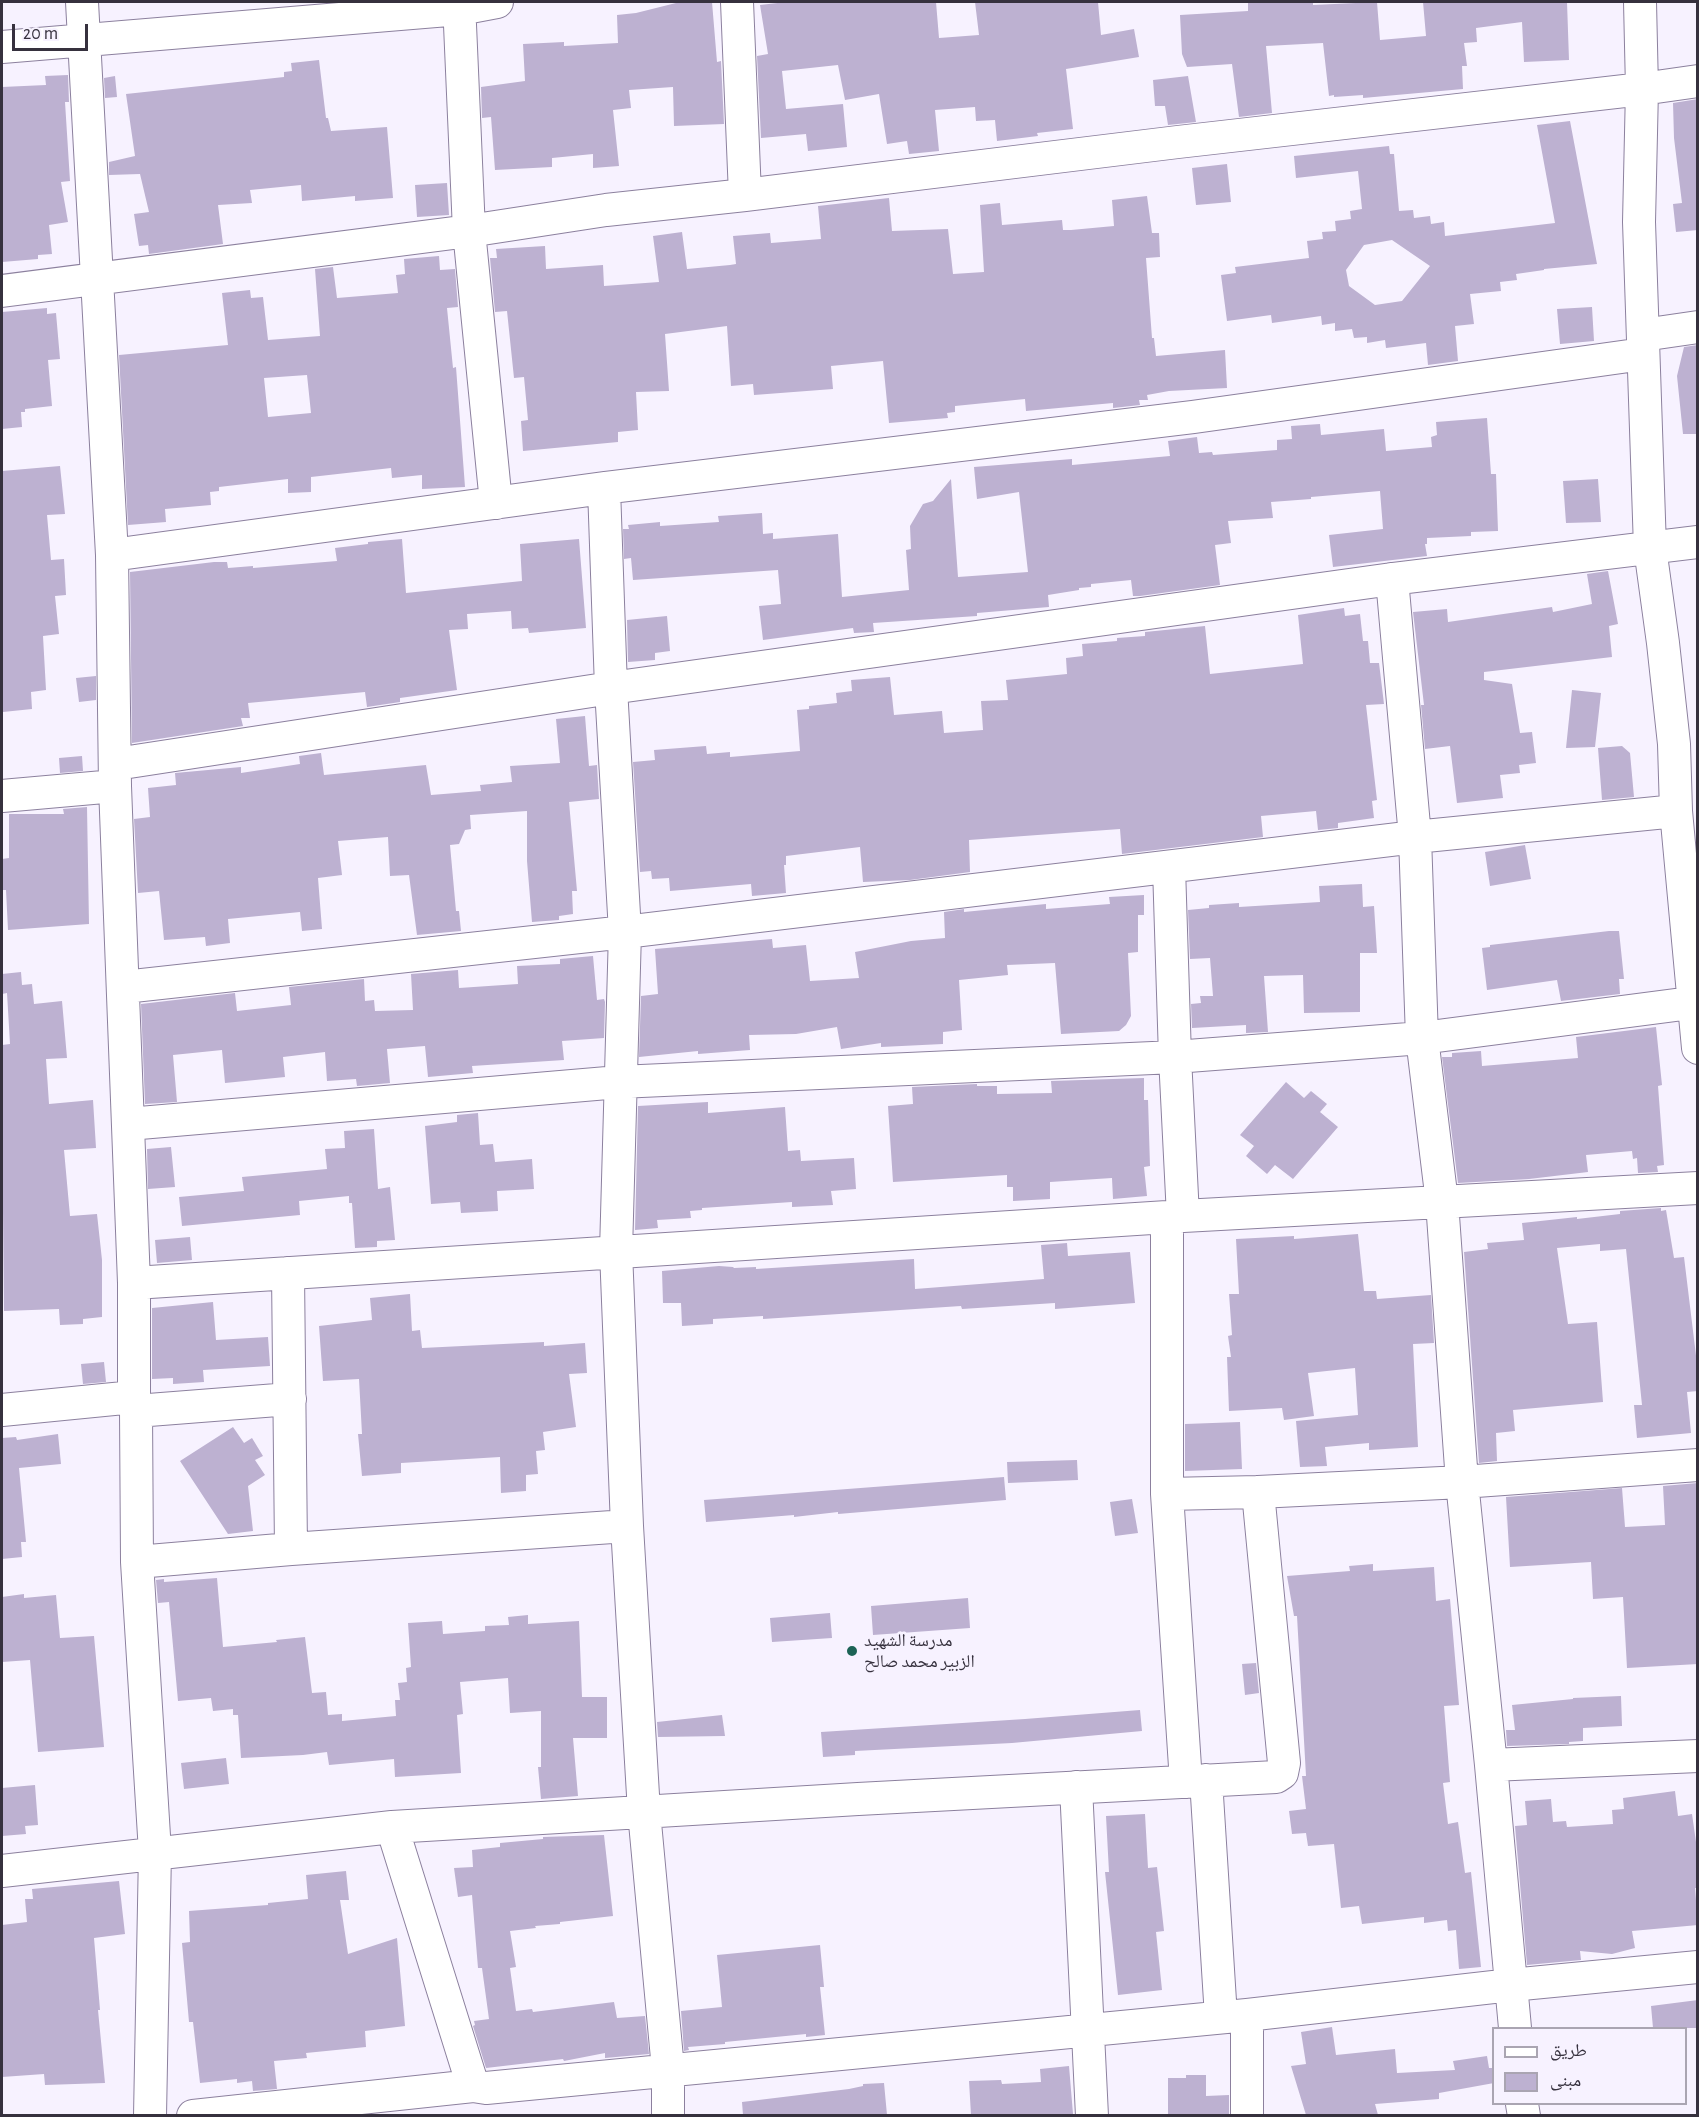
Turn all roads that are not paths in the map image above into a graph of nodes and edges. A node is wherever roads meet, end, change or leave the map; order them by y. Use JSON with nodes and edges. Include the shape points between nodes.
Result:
{"nodes":[{"id":1,"x":82,"y":2,"type":"edge"},
{"id":2,"x":497,"y":2,"type":"edge"},
{"id":3,"x":738,"y":2,"type":"edge"},
{"id":4,"x":1640,"y":2,"type":"edge"},
{"id":5,"x":460,"y":5,"type":"edge"},
{"id":6,"x":83,"y":42,"type":"junction"},
{"id":7,"x":2,"y":47,"type":"edge"},
{"id":8,"x":1698,"y":81,"type":"edge"},
{"id":9,"x":1642,"y":89,"type":"junction"},
{"id":10,"x":745,"y":195,"type":"junction"},
{"id":11,"x":469,"y":231,"type":"junction"},
{"id":12,"x":98,"y":279,"type":"junction"},
{"id":13,"x":2,"y":291,"type":"edge"},
{"id":14,"x":1698,"y":327,"type":"edge"},
{"id":15,"x":1643,"y":344,"type":"junction"},
{"id":16,"x":604,"y":488,"type":"junction"},
{"id":17,"x":496,"y":503,"type":"junction"},
{"id":18,"x":1698,"y":542,"type":"edge"},
{"id":19,"x":1650,"y":548,"type":"junction"},
{"id":20,"x":112,"y":555,"type":"junction"},
{"id":21,"x":1392,"y":579,"type":"junction"},
{"id":22,"x":611,"y":688,"type":"junction"},
{"id":23,"x":1686,"y":743,"type":"edge"},
{"id":24,"x":116,"y":775,"type":"junction"},
{"id":25,"x":2,"y":796,"type":"edge"},
{"id":26,"x":1676,"y":812,"type":"junction"},
{"id":27,"x":1415,"y":837,"type":"junction"},
{"id":28,"x":1169,"y":867,"type":"junction"},
{"id":29,"x":625,"y":932,"type":"junction"},
{"id":30,"x":124,"y":987,"type":"junction"},
{"id":31,"x":1695,"y":1003,"type":"edge"},
{"id":32,"x":1422,"y":1038,"type":"junction"},
{"id":33,"x":1698,"y":1047,"type":"edge"},
{"id":34,"x":1175,"y":1057,"type":"junction"},
{"id":35,"x":619,"y":1082,"type":"junction"},
{"id":36,"x":128,"y":1124,"type":"junction"},
{"id":37,"x":1698,"y":1188,"type":"edge"},
{"id":38,"x":1442,"y":1202,"type":"junction"},
{"id":39,"x":1175,"y":1217,"type":"junction"},
{"id":40,"x":616,"y":1251,"type":"junction"},
{"id":41,"x":288,"y":1273,"type":"junction"},
{"id":42,"x":134,"y":1283,"type":"junction"},
{"id":43,"x":290,"y":1399,"type":"junction"},
{"id":44,"x":135,"y":1404,"type":"junction"},
{"id":45,"x":2,"y":1410,"type":"edge"},
{"id":46,"x":1698,"y":1465,"type":"edge"},
{"id":47,"x":1462,"y":1482,"type":"junction"},
{"id":48,"x":1258,"y":1492,"type":"junction"},
{"id":49,"x":1167,"y":1494,"type":"junction"},
{"id":50,"x":627,"y":1526,"type":"junction"},
{"id":51,"x":291,"y":1549,"type":"junction"},
{"id":52,"x":137,"y":1562,"type":"junction"},
{"id":53,"x":1698,"y":1756,"type":"edge"},
{"id":54,"x":1491,"y":1765,"type":"junction"},
{"id":55,"x":1196,"y":1781,"type":"junction"},
{"id":56,"x":1076,"y":1787,"type":"junction"},
{"id":57,"x":644,"y":1812,"type":"junction"},
{"id":58,"x":393,"y":1827,"type":"junction"},
{"id":59,"x":154,"y":1852,"type":"junction"},
{"id":60,"x":2,"y":1871,"type":"edge"},
{"id":61,"x":1698,"y":1967,"type":"edge"},
{"id":62,"x":1511,"y":1985,"type":"junction"},
{"id":63,"x":1234,"y":2016,"type":"junction"},
{"id":64,"x":1515,"y":2027,"type":"edge"},
{"id":65,"x":1088,"y":2030,"type":"junction"},
{"id":66,"x":668,"y":2069,"type":"junction"},
{"id":67,"x":483,"y":2096,"type":"edge"},
{"id":68,"x":343,"y":2108,"type":"edge"},
{"id":69,"x":150,"y":2115,"type":"edge"},
{"id":70,"x":193,"y":2115,"type":"edge"},
{"id":71,"x":668,"y":2115,"type":"edge"},
{"id":72,"x":1092,"y":2115,"type":"edge"},
{"id":73,"x":1247,"y":2115,"type":"edge"}],
"edges":[{"from":1,"to":6,"type":"street"},
{"from":2,"to":5,"type":"street"},
{"from":3,"to":10,"type":"street"},
{"from":4,"to":9,"type":"street"},
{"from":5,"to":6,"type":"street"},
{"from":5,"to":11,"type":"street"},
{"from":6,"to":7,"type":"street"},
{"from":6,"to":12,"type":"street"},
{"from":8,"to":9,"type":"street"},
{"from":9,"to":10,"type":"street"},
{"from":9,"to":15,"type":"street","via":[[1639,222]]},
{"from":10,"to":11,"type":"street","via":[[606,210]]},
{"from":11,"to":12,"type":"street"},
{"from":11,"to":17,"type":"street"},
{"from":12,"to":13,"type":"street"},
{"from":12,"to":20,"type":"street"},
{"from":14,"to":15,"type":"street"},
{"from":15,"to":16,"type":"street","via":[[1193,417]]},
{"from":15,"to":19,"type":"street"},
{"from":16,"to":17,"type":"street"},
{"from":16,"to":22,"type":"street"},
{"from":17,"to":20,"type":"street"},
{"from":18,"to":19,"type":"street"},
{"from":19,"to":21,"type":"street"},
{"from":19,"to":23,"type":"street","via":[[1663,643]]},
{"from":20,"to":24,"type":"street"},
{"from":21,"to":22,"type":"street"},
{"from":21,"to":27,"type":"street"},
{"from":22,"to":24,"type":"street"},
{"from":22,"to":29,"type":"street"},
{"from":23,"to":26,"type":"street"},
{"from":24,"to":25,"type":"street"},
{"from":24,"to":30,"type":"street"},
{"from":26,"to":27,"type":"street"},
{"from":26,"to":31,"type":"street"},
{"from":27,"to":28,"type":"street"},
{"from":27,"to":32,"type":"street"},
{"from":28,"to":29,"type":"street"},
{"from":28,"to":34,"type":"street"},
{"from":29,"to":30,"type":"street"},
{"from":29,"to":35,"type":"street"},
{"from":30,"to":36,"type":"street"},
{"from":31,"to":32,"type":"street"},
{"from":31,"to":33,"type":"street"},
{"from":32,"to":34,"type":"street"},
{"from":32,"to":38,"type":"street"},
{"from":34,"to":35,"type":"street"},
{"from":34,"to":39,"type":"street"},
{"from":35,"to":36,"type":"street"},
{"from":35,"to":40,"type":"street"},
{"from":36,"to":42,"type":"street"},
{"from":37,"to":38,"type":"street"},
{"from":38,"to":39,"type":"street"},
{"from":38,"to":47,"type":"street"},
{"from":39,"to":40,"type":"street"},
{"from":39,"to":49,"type":"street"},
{"from":40,"to":41,"type":"street"},
{"from":40,"to":50,"type":"street"},
{"from":41,"to":42,"type":"street"},
{"from":41,"to":43,"type":"street"},
{"from":42,"to":44,"type":"street"},
{"from":43,"to":44,"type":"street"},
{"from":43,"to":51,"type":"street"},
{"from":44,"to":45,"type":"street"},
{"from":44,"to":52,"type":"street"},
{"from":46,"to":47,"type":"street"},
{"from":47,"to":48,"type":"street"},
{"from":47,"to":54,"type":"street"},
{"from":48,"to":49,"type":"street"},
{"from":48,"to":55,"type":"street","via":[[1282,1773],[1276,1777]]},
{"from":49,"to":55,"type":"street"},
{"from":50,"to":51,"type":"street"},
{"from":50,"to":57,"type":"street"},
{"from":51,"to":52,"type":"street"},
{"from":52,"to":59,"type":"street"},
{"from":53,"to":54,"type":"street"},
{"from":54,"to":62,"type":"street"},
{"from":55,"to":56,"type":"street"},
{"from":55,"to":63,"type":"street"},
{"from":56,"to":57,"type":"street"},
{"from":56,"to":65,"type":"street"},
{"from":57,"to":58,"type":"street"},
{"from":57,"to":66,"type":"street"},
{"from":58,"to":59,"type":"street"},
{"from":58,"to":67,"type":"street"},
{"from":59,"to":60,"type":"street"},
{"from":59,"to":69,"type":"street"},
{"from":61,"to":62,"type":"street"},
{"from":62,"to":63,"type":"street"},
{"from":62,"to":64,"type":"street"},
{"from":63,"to":65,"type":"street"},
{"from":63,"to":73,"type":"street"},
{"from":65,"to":66,"type":"street"},
{"from":65,"to":72,"type":"street"},
{"from":66,"to":67,"type":"street"},
{"from":66,"to":71,"type":"street"},
{"from":67,"to":68,"type":"street"},
{"from":68,"to":70,"type":"street"}]}
